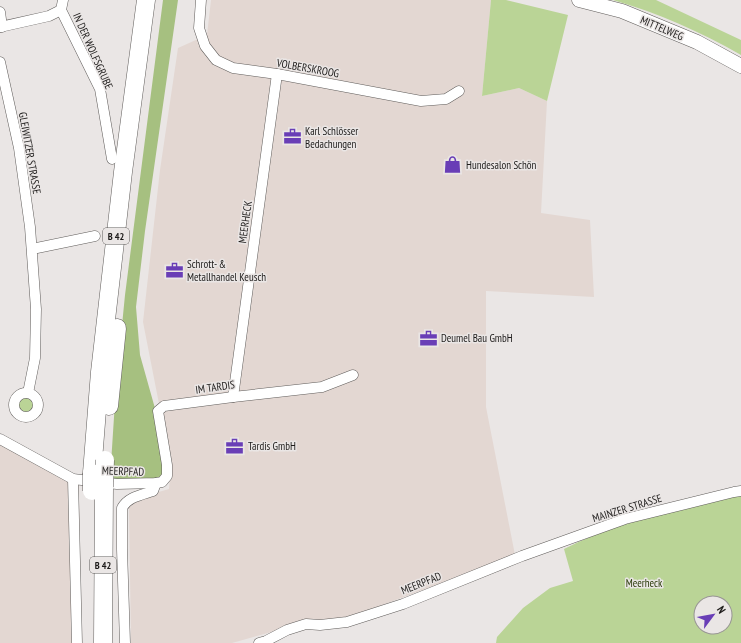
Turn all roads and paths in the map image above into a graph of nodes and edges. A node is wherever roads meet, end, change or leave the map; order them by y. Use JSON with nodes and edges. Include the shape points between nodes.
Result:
{"nodes":[{"id":1,"x":146,"y":0,"type":"edge"},
{"id":2,"x":156,"y":0,"type":"edge"},
{"id":3,"x":201,"y":0,"type":"edge"},
{"id":4,"x":579,"y":0,"type":"edge"},
{"id":5,"x":62,"y":5,"type":"edge"},
{"id":6,"x":0,"y":12,"type":"edge"},
{"id":7,"x":1,"y":27,"type":"edge"},
{"id":8,"x":0,"y":62,"type":"edge"},
{"id":9,"x":741,"y":66,"type":"edge"},
{"id":10,"x":277,"y":74,"type":"junction"},
{"id":11,"x":458,"y":91,"type":"dead end"},
{"id":12,"x":112,"y":159,"type":"dead end"},
{"id":13,"x":95,"y":236,"type":"dead end"},
{"id":14,"x":32,"y":249,"type":"junction"},
{"id":15,"x":353,"y":375,"type":"dead end"},
{"id":16,"x":28,"y":393,"type":"dead end"},
{"id":17,"x":233,"y":397,"type":"junction"},
{"id":18,"x":0,"y":439,"type":"edge"},
{"id":19,"x":73,"y":479,"type":"junction"},
{"id":20,"x":156,"y":484,"type":"junction"},
{"id":21,"x":98,"y":489,"type":"junction"},
{"id":22,"x":741,"y":491,"type":"edge"},
{"id":23,"x":522,"y":556,"type":"joint"},
{"id":24,"x":77,"y":643,"type":"edge"},
{"id":25,"x":91,"y":643,"type":"edge"},
{"id":26,"x":103,"y":643,"type":"edge"},
{"id":27,"x":125,"y":643,"type":"edge"},
{"id":28,"x":259,"y":643,"type":"edge"}],
"edges":[{"from":1,"to":21,"type":"highway","number":"B 42","bridge":true,"via":[[100,372],[92,473]]},
{"from":2,"to":21,"type":"highway","number":"B 42","bridge":true,"via":[[110,390],[105,460]]},
{"from":3,"to":10,"type":"street","name":"VOLBERSKROOG","via":[[199,28],[205,46],[216,60],[233,68]]},
{"from":4,"to":9,"type":"main road","name":"MITTELWEG","via":[[622,11],[697,42]]},
{"from":5,"to":7,"type":"street","via":[[49,16]]},
{"from":5,"to":12,"type":"street","name":"IN DER WOLFSGRUBE","via":[[100,89]]},
{"from":6,"to":7,"type":"street"},
{"from":8,"to":14,"type":"street","name":"GLEIWITZER STRASSE","via":[[18,148]]},
{"from":10,"to":11,"type":"street","name":"VOLBERSKROOG","via":[[421,101],[446,99]]},
{"from":10,"to":17,"type":"street","name":"MEERHECK"},
{"from":13,"to":14,"type":"street"},
{"from":14,"to":16,"type":"street","name":"GLEIWITZER STRASSE","via":[[36,309],[34,358]]},
{"from":15,"to":17,"type":"street","name":"IM TARDIS","via":[[322,388]]},
{"from":17,"to":20,"type":"street","name":"IM TARDIS","via":[[164,406],[158,411],[167,476]]},
{"from":18,"to":19,"type":"street"},
{"from":19,"to":20,"type":"street","name":"MEERPFAD","via":[[117,484]]},
{"from":19,"to":24,"type":"street"},
{"from":20,"to":27,"type":"street","name":"MEERPFAD","via":[[153,491],[130,499],[122,508]]},
{"from":21,"to":25,"type":"highway","number":"B 42"},
{"from":21,"to":26,"type":"highway","number":"B 42"},
{"from":22,"to":23,"type":"street","name":"MAINZER STRASSE","via":[[625,519]]},
{"from":23,"to":28,"type":"street","name":"MEERPFAD","via":[[403,604],[347,622],[306,624]]}]}
